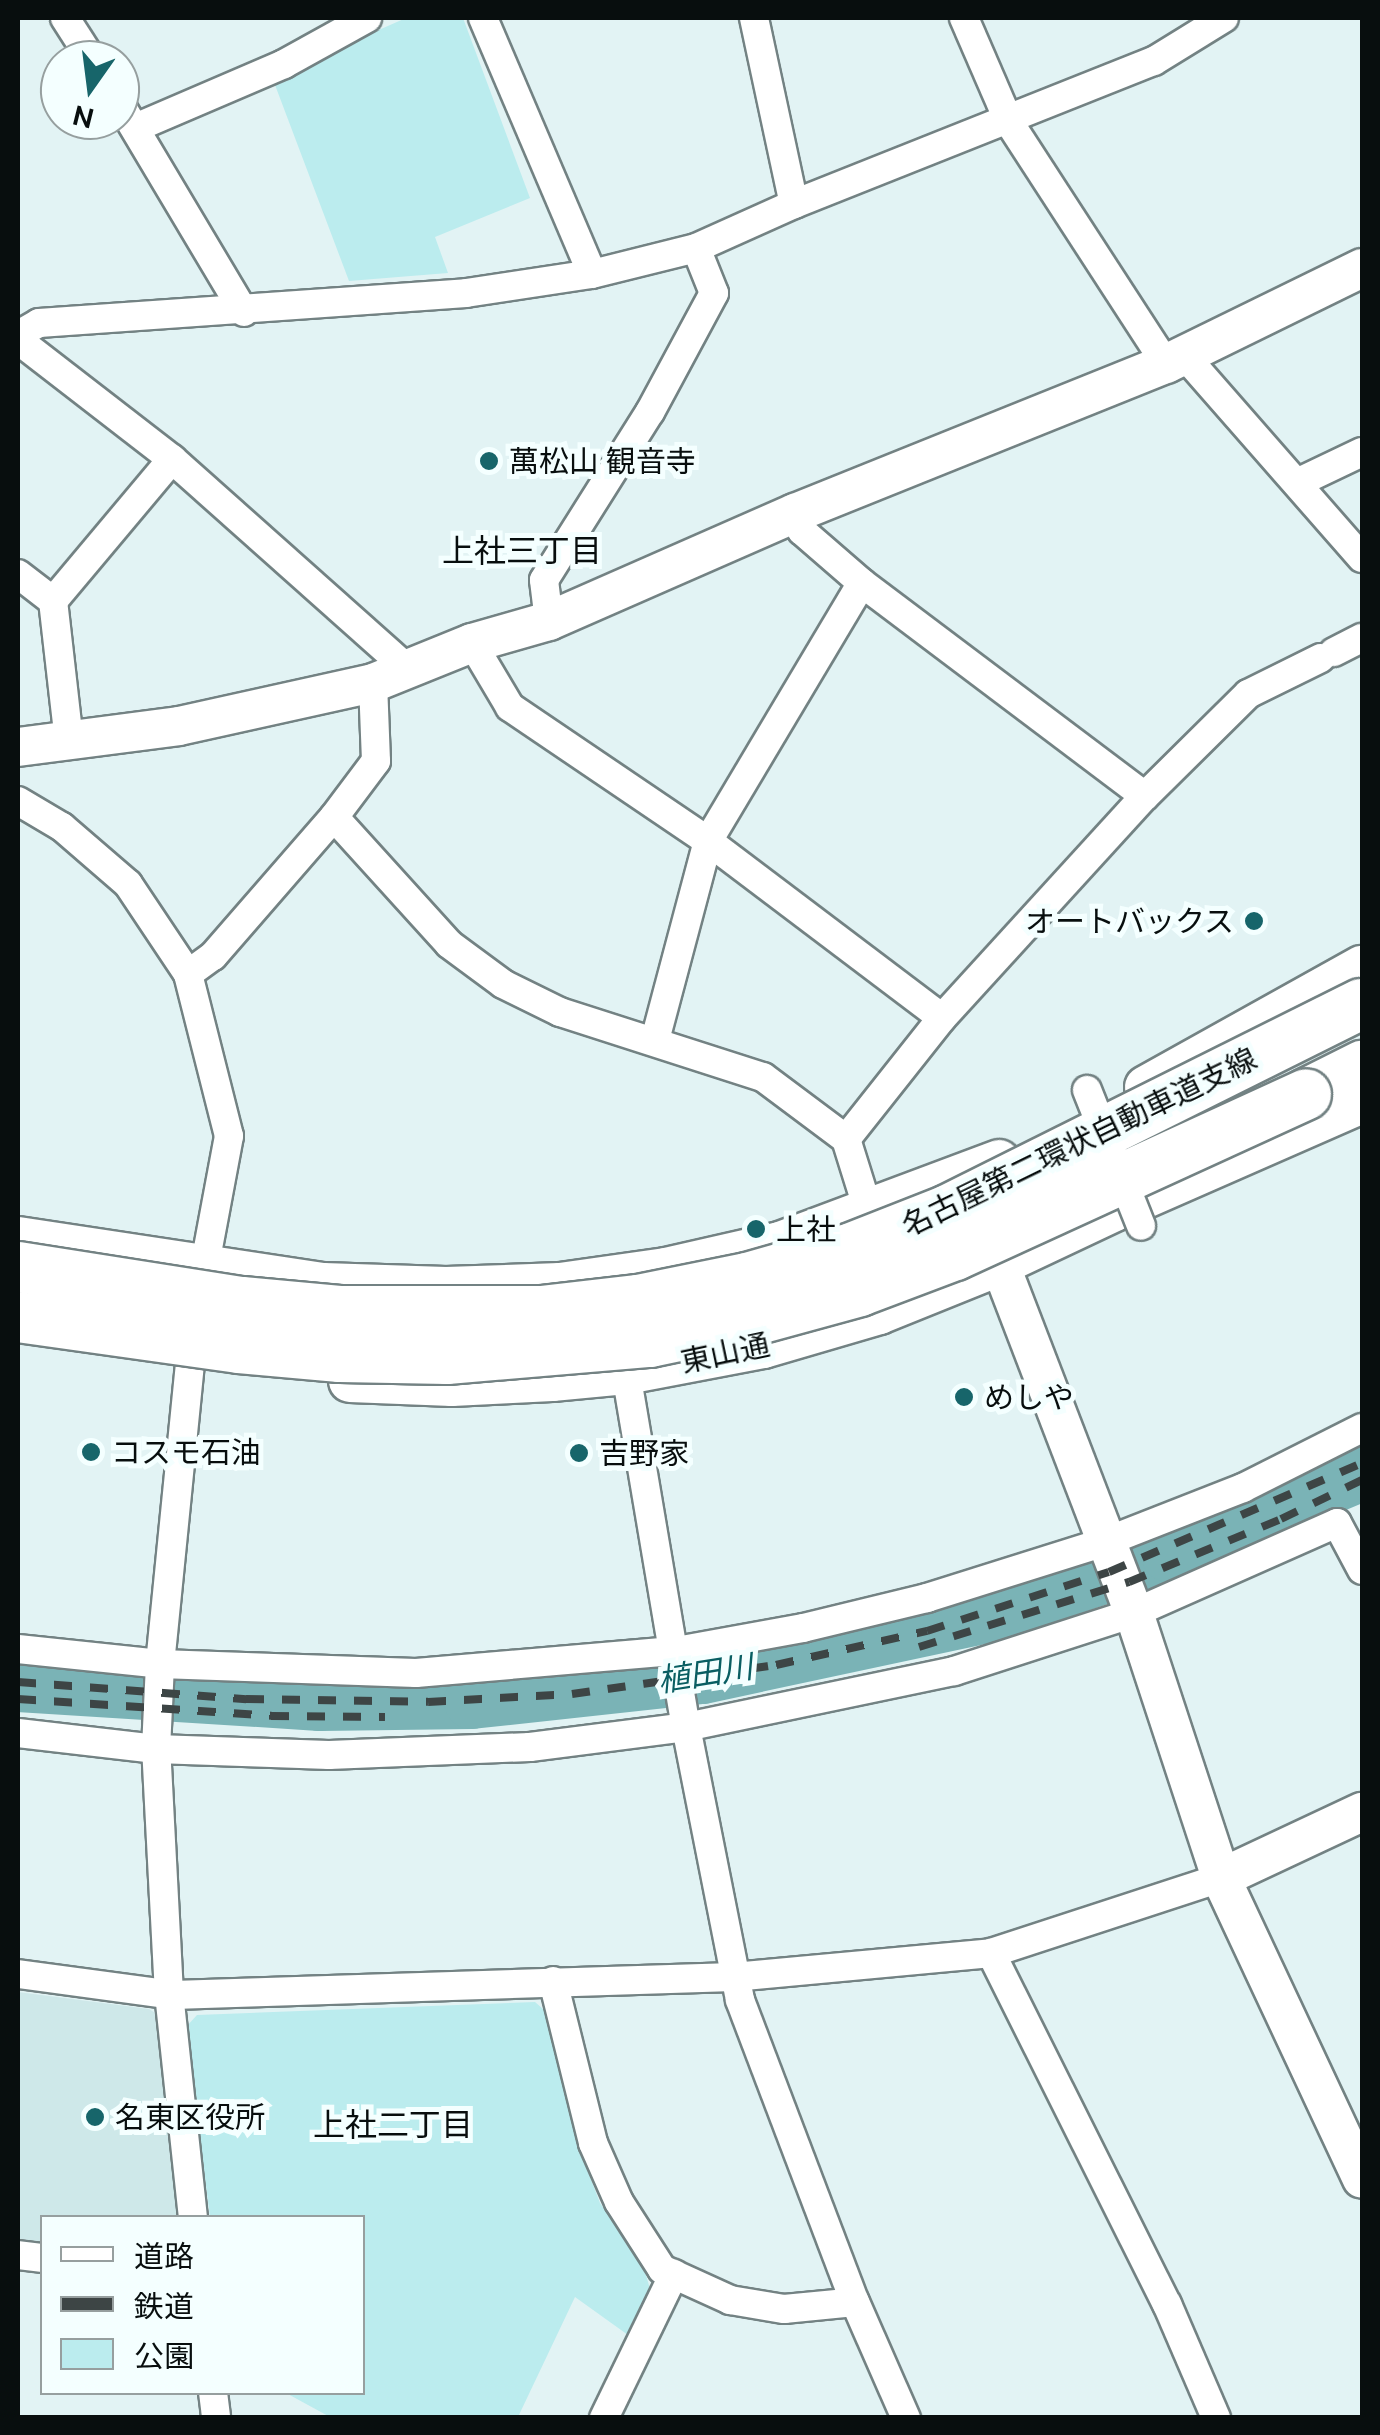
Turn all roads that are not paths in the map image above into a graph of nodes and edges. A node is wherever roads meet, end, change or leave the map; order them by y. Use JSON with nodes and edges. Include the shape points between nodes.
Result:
{"nodes":[{"id":1,"x":66,"y":18,"type":"edge"},
{"id":2,"x":367,"y":18,"type":"edge"},
{"id":3,"x":483,"y":18,"type":"edge"},
{"id":4,"x":754,"y":18,"type":"edge"},
{"id":5,"x":964,"y":18,"type":"edge"},
{"id":6,"x":1224,"y":18,"type":"edge"},
{"id":7,"x":80,"y":40,"type":"edge"},
{"id":8,"x":140,"y":112,"type":"edge"},
{"id":9,"x":1008,"y":122,"type":"junction"},
{"id":10,"x":140,"y":136,"type":"edge"},
{"id":11,"x":794,"y":204,"type":"junction"},
{"id":12,"x":696,"y":248,"type":"junction"},
{"id":13,"x":1362,"y":268,"type":"edge"},
{"id":14,"x":592,"y":274,"type":"junction"},
{"id":15,"x":244,"y":312,"type":"junction"},
{"id":16,"x":18,"y":337,"type":"edge"},
{"id":17,"x":1175,"y":359,"type":"junction"},
{"id":18,"x":1362,"y":452,"type":"edge"},
{"id":19,"x":172,"y":459,"type":"junction"},
{"id":20,"x":1296,"y":483,"type":"junction"},
{"id":21,"x":795,"y":513,"type":"junction"},
{"id":22,"x":1362,"y":558,"type":"edge"},
{"id":23,"x":18,"y":574,"type":"edge"},
{"id":24,"x":862,"y":583,"type":"junction"},
{"id":25,"x":52,"y":601,"type":"junction"},
{"id":26,"x":549,"y":621,"type":"junction"},
{"id":27,"x":1362,"y":638,"type":"edge"},
{"id":28,"x":472,"y":643,"type":"junction"},
{"id":29,"x":409,"y":670,"type":"junction"},
{"id":30,"x":373,"y":682,"type":"junction"},
{"id":31,"x":68,"y":741,"type":"junction"},
{"id":32,"x":18,"y":748,"type":"edge"},
{"id":33,"x":1145,"y":796,"type":"junction"},
{"id":34,"x":18,"y":801,"type":"edge"},
{"id":35,"x":334,"y":817,"type":"junction"},
{"id":36,"x":708,"y":841,"type":"junction"},
{"id":37,"x":1362,"y":966,"type":"edge"},
{"id":38,"x":188,"y":974,"type":"junction"},
{"id":39,"x":1362,"y":1004,"type":"edge"},
{"id":40,"x":942,"y":1018,"type":"junction"},
{"id":41,"x":1362,"y":1020,"type":"edge"},
{"id":42,"x":655,"y":1040,"type":"junction"},
{"id":43,"x":1362,"y":1048,"type":"edge"},
{"id":44,"x":1362,"y":1067,"type":"edge"},
{"id":45,"x":1298,"y":1077,"type":"junction"},
{"id":46,"x":1362,"y":1102,"type":"edge"},
{"id":47,"x":1079,"y":1110,"type":"junction"},
{"id":48,"x":846,"y":1139,"type":"junction"},
{"id":49,"x":869,"y":1213,"type":"junction"},
{"id":50,"x":1128,"y":1218,"type":"junction"},
{"id":51,"x":18,"y":1238,"type":"edge"},
{"id":52,"x":1000,"y":1264,"type":"junction"},
{"id":53,"x":18,"y":1267,"type":"edge"},
{"id":54,"x":204,"y":1270,"type":"junction"},
{"id":55,"x":18,"y":1317,"type":"edge"},
{"id":56,"x":18,"y":1340,"type":"edge"},
{"id":57,"x":188,"y":1366,"type":"junction"},
{"id":58,"x":626,"y":1372,"type":"junction"},
{"id":59,"x":1362,"y":1428,"type":"edge"},
{"id":60,"x":1362,"y":1570,"type":"edge"},
{"id":61,"x":1119,"y":1577,"type":"junction"},
{"id":62,"x":18,"y":1649,"type":"edge"},
{"id":63,"x":676,"y":1657,"type":"junction"},
{"id":64,"x":159,"y":1671,"type":"junction"},
{"id":65,"x":684,"y":1713,"type":"junction"},
{"id":66,"x":18,"y":1733,"type":"edge"},
{"id":67,"x":156,"y":1749,"type":"junction"},
{"id":68,"x":1362,"y":1812,"type":"edge"},
{"id":69,"x":1221,"y":1878,"type":"junction"},
{"id":70,"x":991,"y":1953,"type":"junction"},
{"id":71,"x":18,"y":1974,"type":"edge"},
{"id":72,"x":734,"y":1977,"type":"junction"},
{"id":73,"x":553,"y":1981,"type":"junction"},
{"id":74,"x":168,"y":1994,"type":"junction"},
{"id":75,"x":1360,"y":2166,"type":"edge"},
{"id":76,"x":192,"y":2215,"type":"edge"},
{"id":77,"x":674,"y":2274,"type":"junction"},
{"id":78,"x":855,"y":2302,"type":"junction"},
{"id":79,"x":604,"y":2418,"type":"edge"},
{"id":80,"x":906,"y":2418,"type":"edge"},
{"id":81,"x":1216,"y":2418,"type":"edge"}],
"edges":[{"from":1,"to":7,"type":"street"},
{"from":2,"to":8,"type":"street","via":[[284,64]]},
{"from":3,"to":14,"type":"street"},
{"from":4,"to":11,"type":"street"},
{"from":5,"to":9,"type":"street"},
{"from":6,"to":9,"type":"street","via":[[1154,61]]},
{"from":9,"to":11,"type":"street"},
{"from":9,"to":17,"type":"street"},
{"from":10,"to":15,"type":"street"},
{"from":11,"to":12,"type":"street"},
{"from":12,"to":14,"type":"street"},
{"from":12,"to":26,"type":"street","via":[[714,294],[650,412],[544,580]]},
{"from":13,"to":17,"type":"street"},
{"from":14,"to":15,"type":"street","via":[[466,293]]},
{"from":15,"to":16,"type":"street","via":[[39,323]]},
{"from":16,"to":19,"type":"street"},
{"from":17,"to":20,"type":"street"},
{"from":17,"to":21,"type":"street"},
{"from":18,"to":20,"type":"street"},
{"from":19,"to":25,"type":"street"},
{"from":19,"to":29,"type":"street"},
{"from":20,"to":22,"type":"street"},
{"from":21,"to":24,"type":"street","via":[[802,531]]},
{"from":21,"to":26,"type":"street"},
{"from":23,"to":25,"type":"street"},
{"from":24,"to":33,"type":"street"},
{"from":24,"to":36,"type":"street"},
{"from":25,"to":31,"type":"street"},
{"from":26,"to":28,"type":"street"},
{"from":27,"to":33,"type":"street","via":[[1248,694]]},
{"from":28,"to":29,"type":"street"},
{"from":28,"to":36,"type":"street","via":[[510,708]]},
{"from":29,"to":30,"type":"street"},
{"from":30,"to":31,"type":"street","via":[[179,726]]},
{"from":30,"to":35,"type":"street","via":[[376,762]]},
{"from":31,"to":32,"type":"street"},
{"from":33,"to":40,"type":"street"},
{"from":34,"to":38,"type":"street","via":[[62,827],[128,884]]},
{"from":35,"to":38,"type":"street","via":[[213,956]]},
{"from":35,"to":42,"type":"street","via":[[449,944],[503,984],[560,1012]]},
{"from":36,"to":40,"type":"street"},
{"from":36,"to":42,"type":"street"},
{"from":37,"to":47,"type":"main road"},
{"from":38,"to":54,"type":"street","via":[[229,1136]]},
{"from":39,"to":53,"type":"highway","name":"名古屋第二環状自動車道支線","bridge":true,"via":[[948,1210],[849,1248],[656,1296],[540,1311],[340,1311]]},
{"from":40,"to":48,"type":"street"},
{"from":41,"to":45,"type":"main road","name":"東山通"},
{"from":42,"to":48,"type":"street","via":[[763,1077]]},
{"from":43,"to":45,"type":"main road","name":"東山通"},
{"from":44,"to":45,"type":"highway","name":"名古屋第二環状自動車道支線"},
{"from":45,"to":47,"type":"main road","name":"東山通"},
{"from":45,"to":50,"type":"main road","name":"東山通"},
{"from":45,"to":55,"type":"highway","name":"名古屋第二環状自動車道支線","bridge":true,"via":[[955,1255],[860,1291],[650,1342],[448,1359],[340,1356]]},
{"from":46,"to":50,"type":"main road"},
{"from":47,"to":49,"type":"main road","name":"東山通"},
{"from":47,"to":50,"type":"street","bridge":true},
{"from":48,"to":49,"type":"street"},
{"from":49,"to":54,"type":"main road","name":"東山通","via":[[780,1243],[560,1284],[323,1284]]},
{"from":50,"to":52,"type":"main road","name":"東山通"},
{"from":51,"to":54,"type":"main road","name":"東山通"},
{"from":52,"to":58,"type":"main road","name":"東山通","via":[[879,1313],[780,1342]]},
{"from":52,"to":61,"type":"street"},
{"from":54,"to":57,"type":"street"},
{"from":56,"to":57,"type":"main road","name":"東山通"},
{"from":57,"to":58,"type":"main road","name":"東山通","via":[[452,1385]]},
{"from":57,"to":64,"type":"street"},
{"from":58,"to":63,"type":"street"},
{"from":59,"to":61,"type":"street","via":[[1242,1488]]},
{"from":60,"to":61,"type":"street","via":[[1338,1523]]},
{"from":61,"to":63,"type":"street","via":[[909,1602]]},
{"from":61,"to":65,"type":"street","via":[[954,1670]]},
{"from":61,"to":69,"type":"street"},
{"from":62,"to":64,"type":"street"},
{"from":63,"to":64,"type":"street","via":[[416,1673]]},
{"from":63,"to":65,"type":"street"},
{"from":64,"to":67,"type":"street"},
{"from":65,"to":67,"type":"street","via":[[530,1747],[329,1755]]},
{"from":65,"to":72,"type":"street"},
{"from":66,"to":67,"type":"street"},
{"from":67,"to":74,"type":"street"},
{"from":68,"to":69,"type":"street"},
{"from":69,"to":70,"type":"street"},
{"from":69,"to":75,"type":"street"},
{"from":70,"to":72,"type":"street"},
{"from":70,"to":81,"type":"street","via":[[1167,2304]]},
{"from":71,"to":74,"type":"street"},
{"from":72,"to":73,"type":"street"},
{"from":72,"to":78,"type":"street"},
{"from":73,"to":74,"type":"street"},
{"from":73,"to":77,"type":"street","via":[[594,2143],[618,2202],[662,2268]]},
{"from":74,"to":76,"type":"street"},
{"from":77,"to":78,"type":"street","via":[[730,2300],[784,2309]]},
{"from":77,"to":79,"type":"street"},
{"from":78,"to":80,"type":"street"}]}
